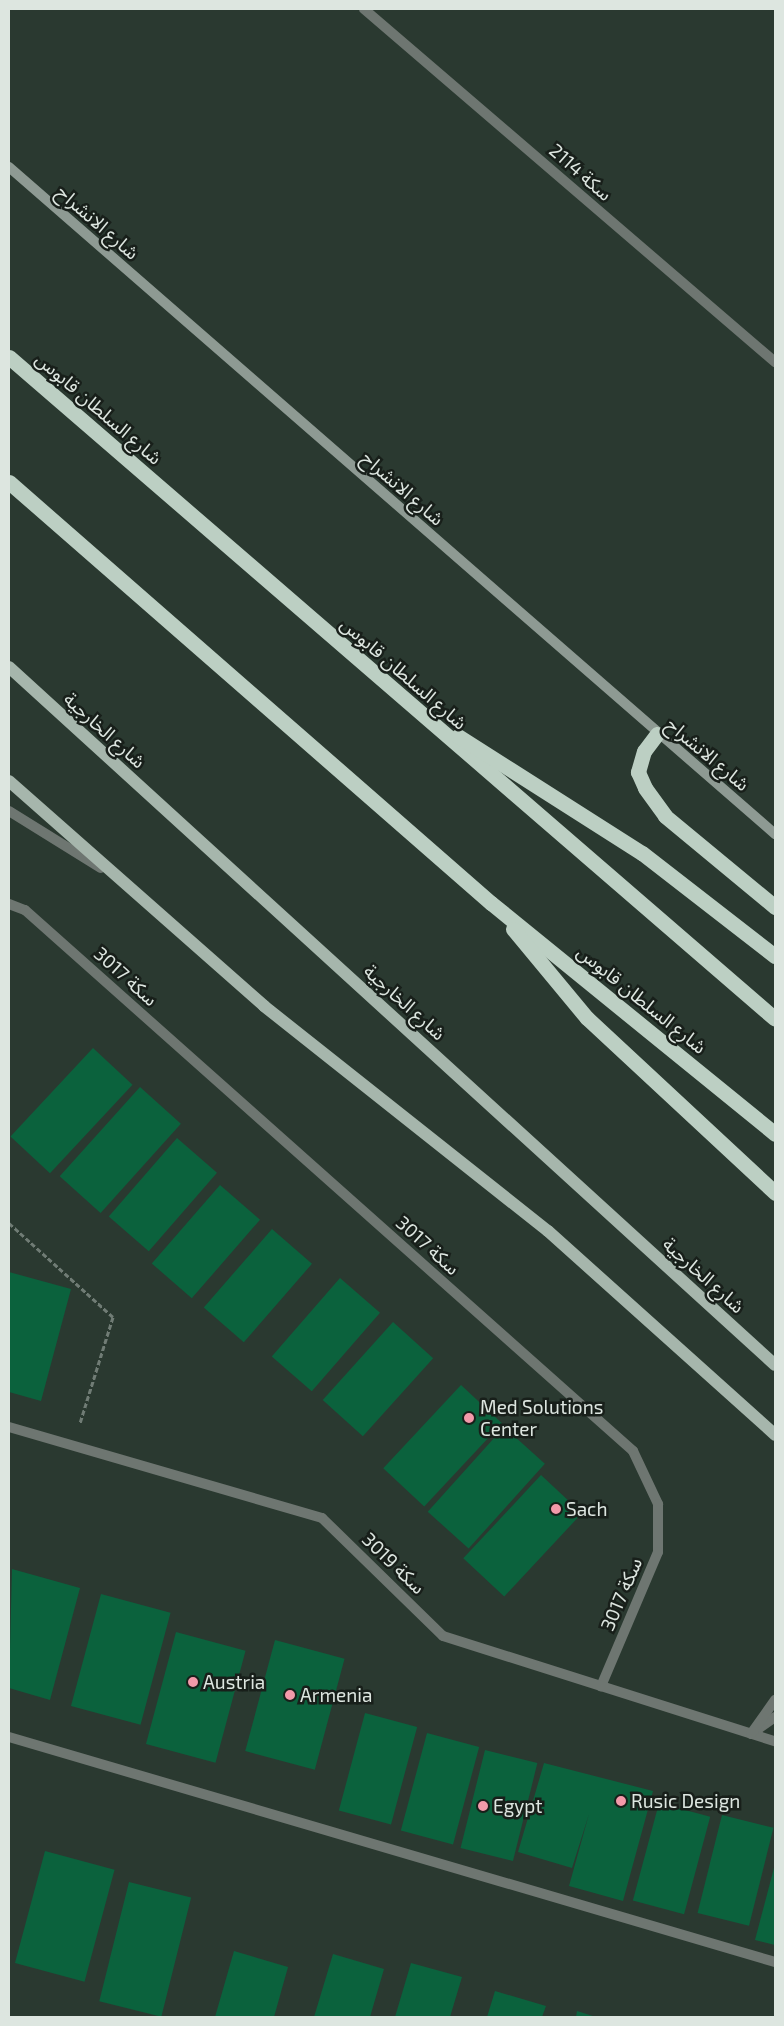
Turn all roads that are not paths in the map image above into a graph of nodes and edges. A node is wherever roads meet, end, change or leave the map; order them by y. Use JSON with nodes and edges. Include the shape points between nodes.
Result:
{"nodes":[{"id":1,"x":364,"y":9,"type":"edge"},
{"id":2,"x":9,"y":167,"type":"edge"},
{"id":3,"x":9,"y":357,"type":"edge"},
{"id":4,"x":775,"y":362,"type":"edge"},
{"id":5,"x":9,"y":482,"type":"edge"},
{"id":6,"x":9,"y":667,"type":"edge"},
{"id":7,"x":412,"y":707,"type":"junction"},
{"id":8,"x":657,"y":734,"type":"junction"},
{"id":9,"x":9,"y":781,"type":"edge"},
{"id":10,"x":9,"y":810,"type":"edge"},
{"id":11,"x":775,"y":834,"type":"edge"},
{"id":12,"x":110,"y":873,"type":"junction"},
{"id":13,"x":491,"y":903,"type":"junction"},
{"id":14,"x":9,"y":904,"type":"edge"},
{"id":15,"x":775,"y":907,"type":"edge"},
{"id":16,"x":775,"y":956,"type":"edge"},
{"id":17,"x":775,"y":1019,"type":"edge"},
{"id":18,"x":775,"y":1134,"type":"edge"},
{"id":19,"x":775,"y":1193,"type":"edge"},
{"id":20,"x":775,"y":1365,"type":"edge"},
{"id":21,"x":9,"y":1427,"type":"edge"},
{"id":22,"x":773,"y":1434,"type":"edge"},
{"id":23,"x":601,"y":1686,"type":"junction"},
{"id":24,"x":775,"y":1700,"type":"edge"},
{"id":25,"x":775,"y":1717,"type":"edge"},
{"id":26,"x":751,"y":1734,"type":"junction"},
{"id":27,"x":9,"y":1737,"type":"edge"},
{"id":28,"x":775,"y":1741,"type":"edge"},
{"id":29,"x":775,"y":1962,"type":"edge"}],
"edges":[{"from":1,"to":4,"type":"street","name":"سكة 2114"},
{"from":2,"to":8,"type":"street","name":"شارع الانشراح"},
{"from":3,"to":7,"type":"highway","name":"شارع السلطان قابوس"},
{"from":5,"to":13,"type":"highway","name":"شارع السلطان قابوس"},
{"from":6,"to":20,"type":"main road","name":"شارع الخارجية"},
{"from":7,"to":16,"type":"highway","via":[[642,853]]},
{"from":7,"to":17,"type":"highway","name":"شارع السلطان قابوس"},
{"from":8,"to":11,"type":"street","name":"شارع الانشراح"},
{"from":8,"to":15,"type":"highway","via":[[644,751],[638,772],[645,788],[666,816]]},
{"from":9,"to":12,"type":"main road"},
{"from":10,"to":12,"type":"street"},
{"from":12,"to":22,"type":"main road","via":[[264,1006],[548,1231]]},
{"from":13,"to":18,"type":"highway","name":"شارع السلطان قابوس"},
{"from":13,"to":19,"type":"highway","via":[[587,1018]]},
{"from":14,"to":23,"type":"street","name":"سكة 3017","via":[[25,910],[633,1451],[658,1504],[658,1552]]},
{"from":21,"to":23,"type":"street","name":"سكة 3019","via":[[322,1518],[443,1636]]},
{"from":23,"to":26,"type":"street","name":"سكة 3019"},
{"from":24,"to":26,"type":"street"},
{"from":25,"to":26,"type":"street"},
{"from":26,"to":28,"type":"street","name":"سكة 3019"},
{"from":27,"to":29,"type":"street"}]}
